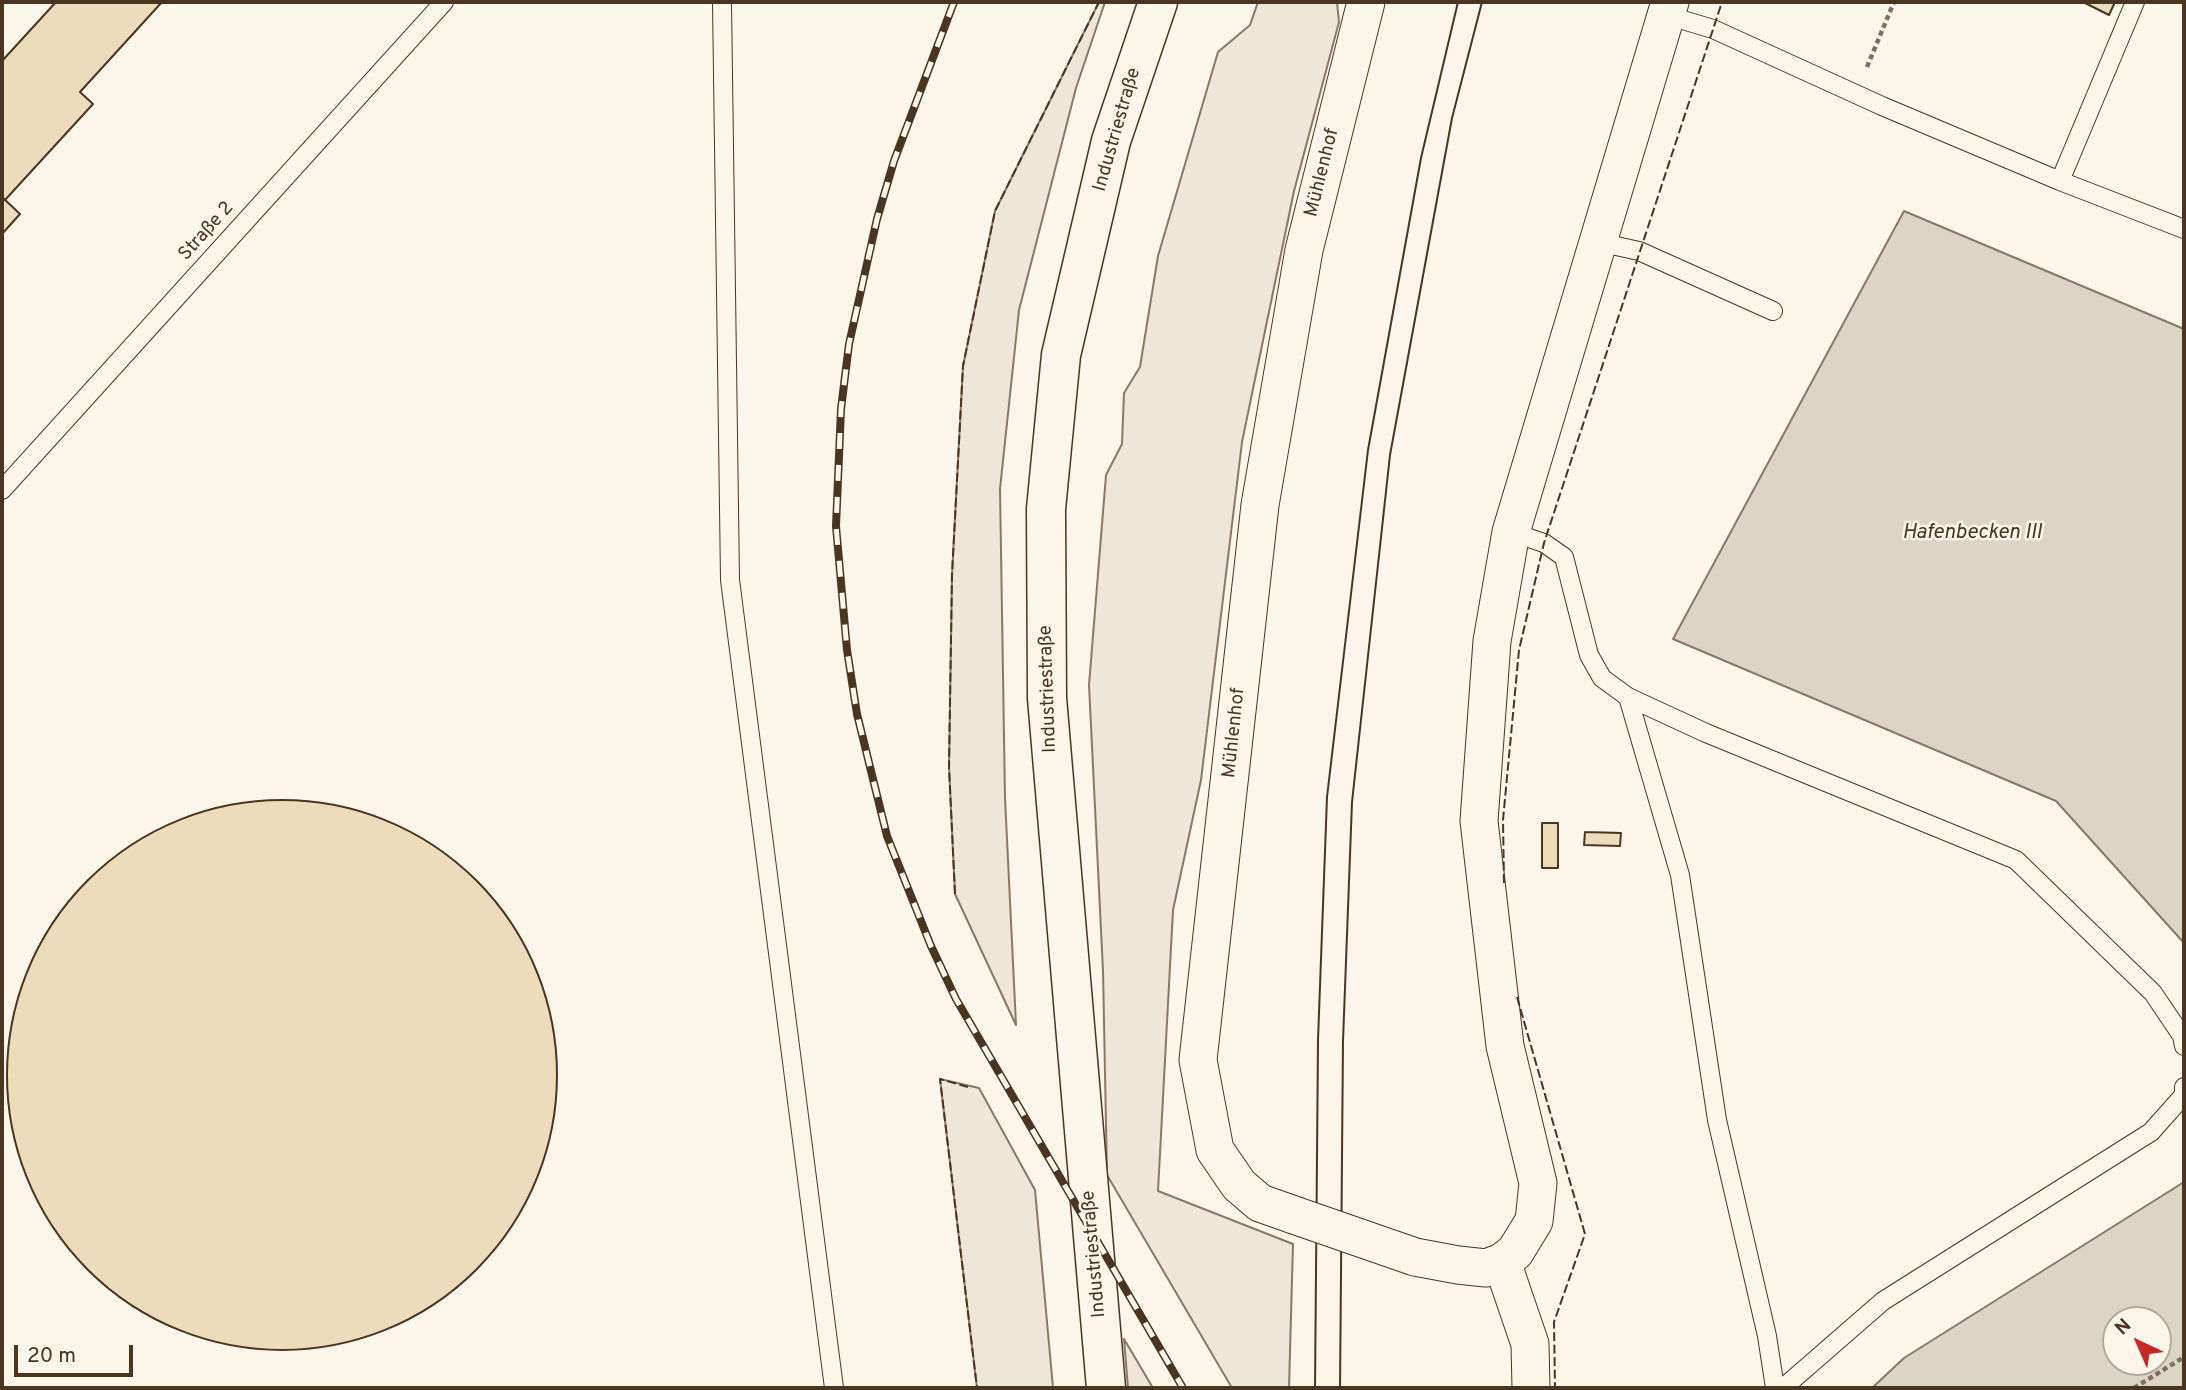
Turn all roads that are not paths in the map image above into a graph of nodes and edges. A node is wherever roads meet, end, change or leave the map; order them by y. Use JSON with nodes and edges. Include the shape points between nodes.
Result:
{"nodes":[{"id":1,"x":444,"y":2,"type":"edge"},
{"id":2,"x":722,"y":2,"type":"edge"},
{"id":3,"x":1158,"y":2,"type":"edge"},
{"id":4,"x":1366,"y":2,"type":"edge"},
{"id":5,"x":2135,"y":2,"type":"edge"},
{"id":6,"x":1668,"y":8,"type":"edge"},
{"id":7,"x":2060,"y":181,"type":"junction"},
{"id":8,"x":2184,"y":229,"type":"edge"},
{"id":9,"x":1598,"y":242,"type":"junction"},
{"id":10,"x":1773,"y":311,"type":"dead end"},
{"id":11,"x":2,"y":490,"type":"edge"},
{"id":12,"x":1511,"y":532,"type":"junction"},
{"id":13,"x":1628,"y":697,"type":"junction"},
{"id":14,"x":2184,"y":1046,"type":"edge"},
{"id":15,"x":2184,"y":1087,"type":"edge"},
{"id":16,"x":1502,"y":1262,"type":"junction"},
{"id":17,"x":834,"y":1388,"type":"edge"},
{"id":18,"x":1106,"y":1388,"type":"edge"},
{"id":19,"x":1531,"y":1388,"type":"edge"},
{"id":20,"x":1775,"y":1388,"type":"edge"},
{"id":21,"x":1783,"y":1388,"type":"edge"}],
"edges":[{"from":1,"to":11,"type":"lane","name":"Straße 2"},
{"from":2,"to":17,"type":"lane","via":[[730,580]]},
{"from":3,"to":18,"type":"main road","name":"Industriestraße","via":[[1111,141],[1061,355],[1046,509],[1047,698]]},
{"from":4,"to":16,"type":"street","name":"Mühlenhof","bridge":true,"via":[[1304,250],[1260,505],[1198,1060],[1214,1150],[1239,1185],[1260,1203],[1415,1257],[1486,1268]]},
{"from":5,"to":7,"type":"lane"},
{"from":6,"to":7,"type":"lane"},
{"from":6,"to":9,"type":"street"},
{"from":7,"to":8,"type":"lane"},
{"from":9,"to":10,"type":"lane","via":[[1639,251]]},
{"from":9,"to":12,"type":"street"},
{"from":12,"to":13,"type":"lane","via":[[1544,543],[1564,557],[1589,655],[1602,678]]},
{"from":12,"to":16,"type":"street","via":[[1493,641],[1479,821],[1505,1046],[1538,1183],[1534,1221]]},
{"from":13,"to":14,"type":"lane","via":[[2016,860],[2153,993]]},
{"from":13,"to":20,"type":"lane","via":[[1680,875],[1717,1120]]},
{"from":15,"to":21,"type":"lane","via":[[2184,1095],[2151,1132],[1883,1301]]},
{"from":16,"to":19,"type":"street","via":[[1530,1344]]}]}
